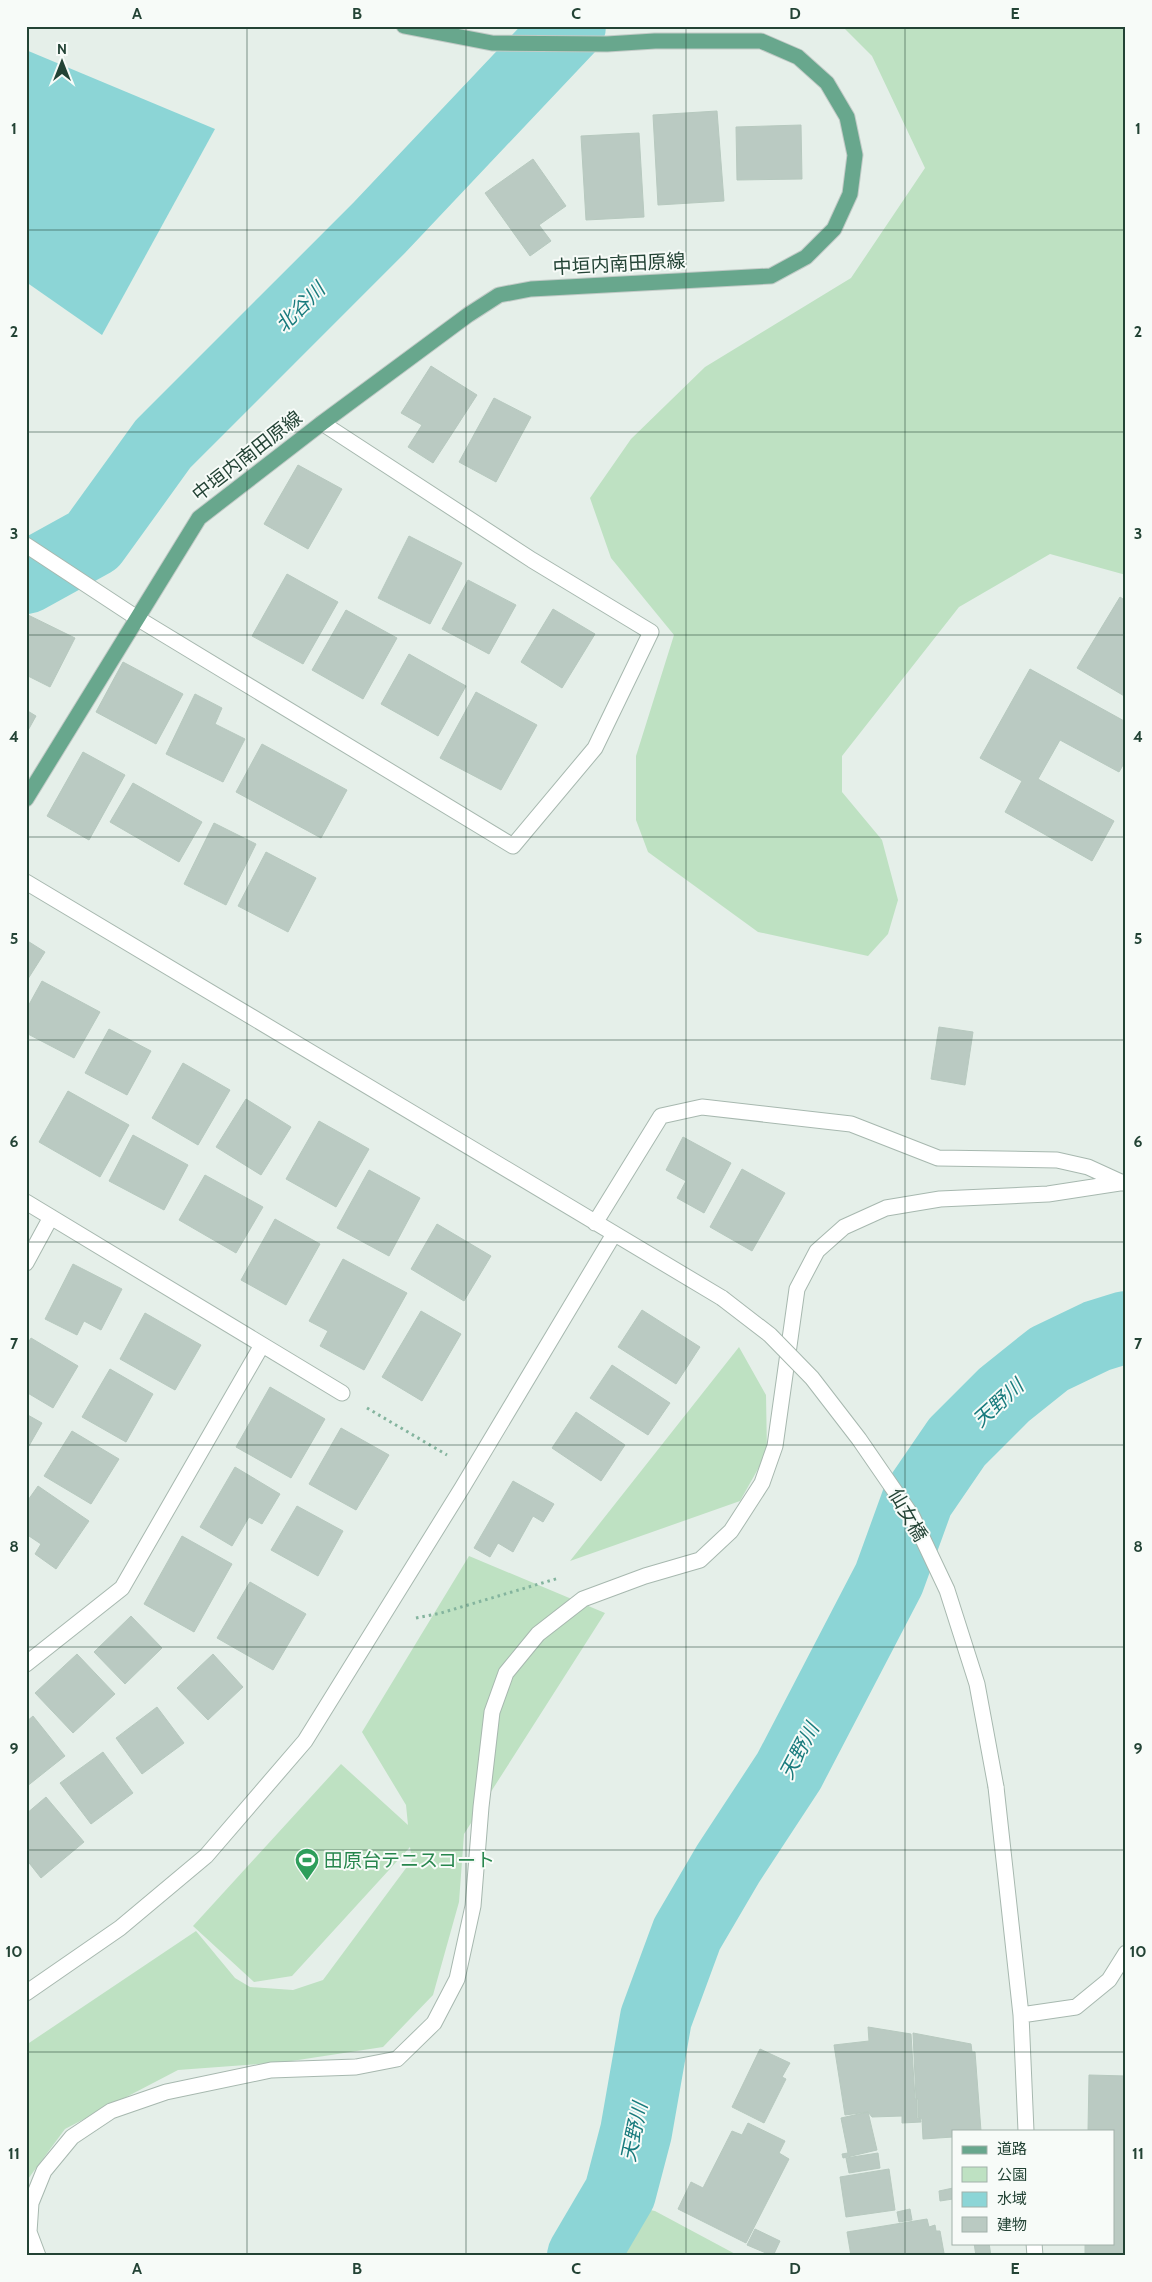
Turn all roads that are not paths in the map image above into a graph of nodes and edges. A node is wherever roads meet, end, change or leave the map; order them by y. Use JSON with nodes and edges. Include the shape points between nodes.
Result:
{"nodes":[{"id":1,"x":404,"y":26,"type":"edge"},
{"id":2,"x":322,"y":422,"type":"junction"},
{"id":3,"x":26,"y":545,"type":"edge"},
{"id":4,"x":137,"y":618,"type":"junction"},
{"id":5,"x":26,"y":798,"type":"edge"},
{"id":6,"x":26,"y":882,"type":"edge"},
{"id":7,"x":1125,"y":1183,"type":"edge"},
{"id":8,"x":26,"y":1202,"type":"edge"},
{"id":9,"x":51,"y":1217,"type":"junction"},
{"id":10,"x":595,"y":1223,"type":"junction"},
{"id":11,"x":614,"y":1234,"type":"junction"},
{"id":12,"x":26,"y":1263,"type":"edge"},
{"id":13,"x":262,"y":1345,"type":"junction"},
{"id":14,"x":342,"y":1393,"type":"road end"},
{"id":15,"x":26,"y":1664,"type":"edge"},
{"id":16,"x":1126,"y":1953,"type":"edge"},
{"id":17,"x":26,"y":1993,"type":"edge"},
{"id":18,"x":1021,"y":2015,"type":"junction"},
{"id":19,"x":1026,"y":2130,"type":"edge"},
{"id":20,"x":38,"y":2256,"type":"edge"}],
"edges":[{"from":1,"to":2,"type":"main road","name":"中垣内南田原線","via":[[492,43],[762,42],[798,58],[827,83],[847,117],[855,155],[850,194],[834,229],[806,257],[771,276],[531,289],[499,295]]},
{"from":2,"to":4,"type":"main road","name":"中垣内南田原線","via":[[199,518]]},
{"from":2,"to":4,"type":"street","via":[[532,560],[651,632],[595,748],[513,846]]},
{"from":3,"to":4,"type":"street"},
{"from":4,"to":5,"type":"main road","name":"中垣内南田原線"},
{"from":6,"to":10,"type":"street","name":"仙女橋"},
{"from":7,"to":10,"type":"street","via":[[1088,1167],[1057,1160],[938,1158],[851,1124],[702,1107],[661,1116]]},
{"from":7,"to":20,"type":"street","via":[[1048,1194],[940,1199],[886,1208],[844,1227],[816,1251],[797,1289],[775,1446],[762,1483],[731,1531],[700,1560],[583,1599],[538,1634],[506,1673],[492,1712],[471,1915],[457,1979],[434,2023],[397,2060],[356,2068],[271,2070],[166,2092],[111,2111],[72,2137],[44,2171],[31,2203],[29,2232]]},
{"from":8,"to":9,"type":"street"},
{"from":9,"to":12,"type":"street"},
{"from":9,"to":13,"type":"street"},
{"from":10,"to":11,"type":"street","name":"仙女橋"},
{"from":11,"to":17,"type":"street","via":[[306,1741],[206,1856],[120,1928]]},
{"from":11,"to":18,"type":"street","name":"仙女橋","bridge":true,"via":[[722,1298],[770,1335],[812,1378],[912,1516],[947,1590],[977,1684],[996,1787]]},
{"from":13,"to":14,"type":"street"},
{"from":13,"to":15,"type":"street","via":[[122,1588]]},
{"from":16,"to":18,"type":"street","via":[[1109,1980],[1076,2007]]},
{"from":18,"to":19,"type":"street","name":"仙女橋"}]}
